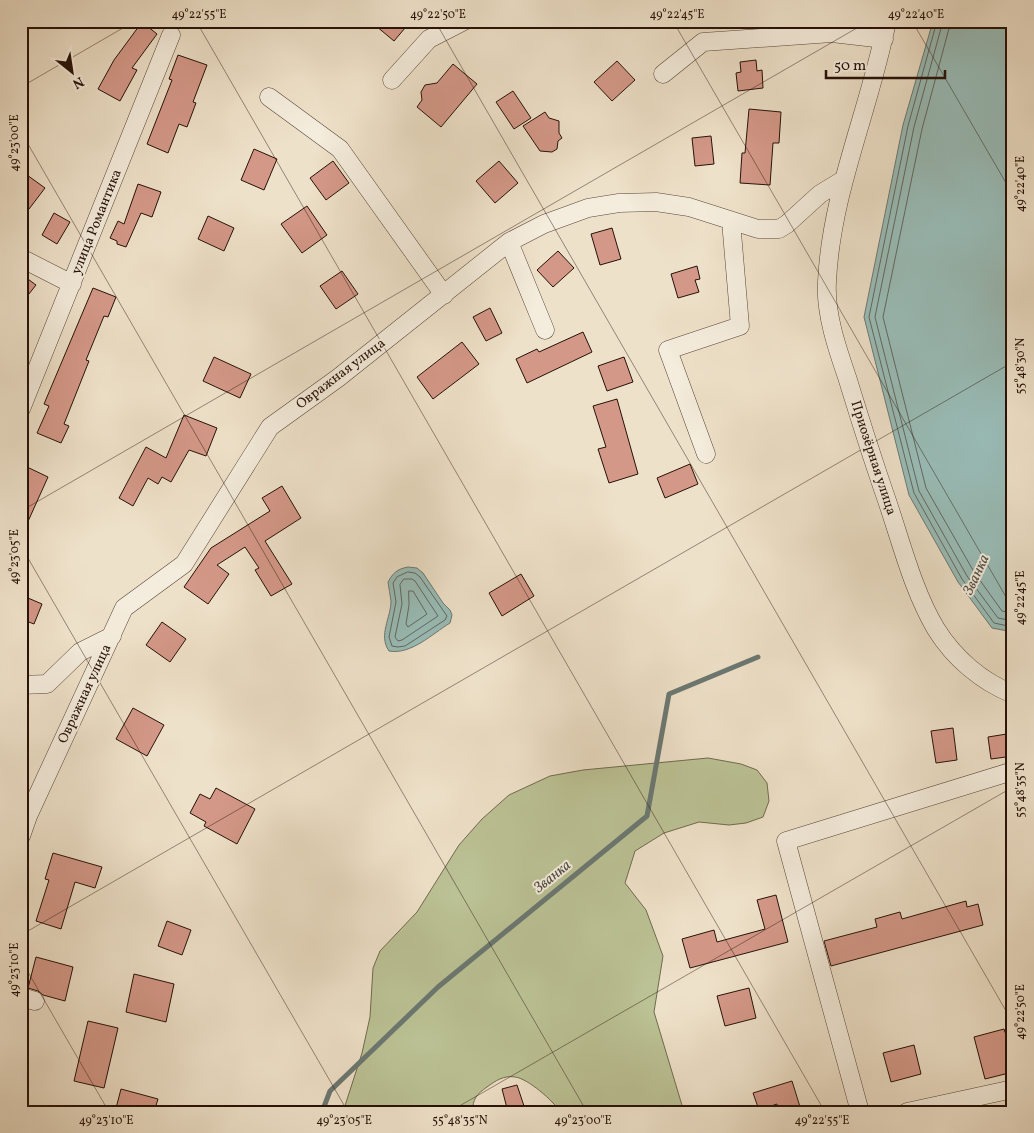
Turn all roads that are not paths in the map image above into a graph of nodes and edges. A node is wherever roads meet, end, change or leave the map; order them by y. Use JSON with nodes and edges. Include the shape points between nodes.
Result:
{"nodes":[{"id":1,"x":464,"y":21,"type":"edge"},
{"id":2,"x":887,"y":21,"type":"edge"},
{"id":3,"x":171,"y":35,"type":"dead end"},
{"id":4,"x":884,"y":39,"type":"junction"},
{"id":5,"x":663,"y":74,"type":"dead end"},
{"id":6,"x":392,"y":80,"type":"dead end"},
{"id":7,"x":269,"y":98,"type":"dead end"},
{"id":8,"x":843,"y":180,"type":"junction"},
{"id":9,"x":731,"y":221,"type":"junction"},
{"id":10,"x":509,"y":242,"type":"junction"},
{"id":11,"x":21,"y":258,"type":"edge"},
{"id":12,"x":72,"y":284,"type":"junction"},
{"id":13,"x":444,"y":295,"type":"junction"},
{"id":14,"x":545,"y":330,"type":"dead end"},
{"id":15,"x":21,"y":409,"type":"edge"},
{"id":16,"x":706,"y":454,"type":"dead end"},
{"id":17,"x":112,"y":636,"type":"junction"},
{"id":18,"x":21,"y":685,"type":"edge"},
{"id":19,"x":1013,"y":694,"type":"edge"},
{"id":20,"x":1013,"y":771,"type":"edge"},
{"id":21,"x":21,"y":836,"type":"edge"},
{"id":22,"x":1013,"y":1089,"type":"edge"},
{"id":23,"x":860,"y":1112,"type":"edge"},
{"id":24,"x":907,"y":1112,"type":"edge"}],
"edges":[{"from":1,"to":6,"type":"street","via":[[429,39]]},
{"from":2,"to":4,"type":"street","name":"Приозёрная улица"},
{"from":3,"to":12,"type":"street","name":"улица Романтика"},
{"from":4,"to":5,"type":"street","via":[[832,33],[703,42]]},
{"from":4,"to":8,"type":"street","name":"Приозёрная улица"},
{"from":7,"to":13,"type":"street","via":[[340,149]]},
{"from":8,"to":9,"type":"street","name":"Овражная улица","via":[[820,194],[779,229],[758,230]]},
{"from":8,"to":19,"type":"street","name":"Приозёрная улица","via":[[830,239],[826,284],[832,331],[862,428],[921,600],[937,630],[966,666]]},
{"from":9,"to":10,"type":"street","name":"Овражная улица","via":[[689,207],[656,202],[619,203],[588,208],[544,224]]},
{"from":9,"to":16,"type":"street","via":[[740,326],[668,350]]},
{"from":10,"to":13,"type":"street","name":"Овражная улица"},
{"from":10,"to":14,"type":"street"},
{"from":11,"to":12,"type":"street"},
{"from":12,"to":15,"type":"street","name":"улица Романтика"},
{"from":13,"to":17,"type":"street","name":"Овражная улица","via":[[270,427],[184,564],[124,608]]},
{"from":17,"to":18,"type":"street","via":[[80,652],[47,684]]},
{"from":17,"to":21,"type":"street","name":"Овражная улица"},
{"from":20,"to":23,"type":"street","via":[[786,841]]},
{"from":22,"to":24,"type":"street"}]}
